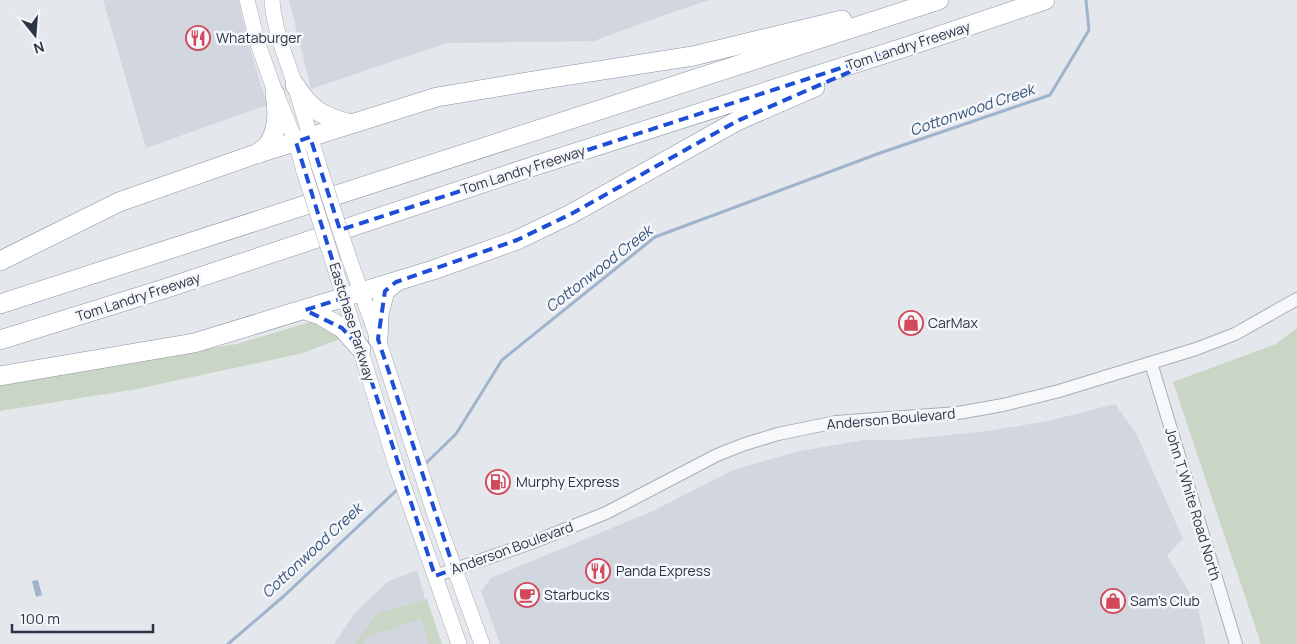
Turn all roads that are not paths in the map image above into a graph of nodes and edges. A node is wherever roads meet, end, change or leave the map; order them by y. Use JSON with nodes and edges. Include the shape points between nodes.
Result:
{"nodes":[{"id":1,"x":247,"y":0,"type":"edge"},
{"id":2,"x":264,"y":0,"type":"edge"},
{"id":3,"x":913,"y":0,"type":"edge"},
{"id":4,"x":939,"y":0,"type":"edge"},
{"id":5,"x":1046,"y":0,"type":"edge"},
{"id":6,"x":272,"y":7,"type":"edge"},
{"id":7,"x":909,"y":46,"type":"junction"},
{"id":8,"x":295,"y":85,"type":"junction"},
{"id":9,"x":276,"y":94,"type":"junction"},
{"id":10,"x":351,"y":124,"type":"junction"},
{"id":11,"x":303,"y":139,"type":"junction"},
{"id":12,"x":257,"y":154,"type":"junction"},
{"id":13,"x":0,"y":261,"type":"edge"},
{"id":14,"x":396,"y":282,"type":"junction"},
{"id":15,"x":352,"y":296,"type":"junction"},
{"id":16,"x":1297,"y":300,"type":"edge"},
{"id":17,"x":0,"y":304,"type":"edge"},
{"id":18,"x":305,"y":310,"type":"junction"},
{"id":19,"x":0,"y":340,"type":"edge"},
{"id":20,"x":378,"y":340,"type":"junction"},
{"id":21,"x":361,"y":349,"type":"junction"},
{"id":22,"x":1151,"y":363,"type":"junction"},
{"id":23,"x":0,"y":376,"type":"edge"},
{"id":24,"x":454,"y":569,"type":"junction"},
{"id":25,"x":435,"y":576,"type":"junction"},
{"id":26,"x":459,"y":644,"type":"edge"},
{"id":27,"x":482,"y":644,"type":"edge"},
{"id":28,"x":1236,"y":644,"type":"edge"}],
"edges":[{"from":1,"to":9,"type":"main road","name":"Eastchase Parkway"},
{"from":2,"to":6,"type":"main road","name":"Eastchase Parkway","via":[[267,7]]},
{"from":3,"to":10,"type":"highway","via":[[693,56],[445,95]]},
{"from":4,"to":17,"type":"highway"},
{"from":5,"to":7,"type":"highway","name":"Tom Landry Freeway"},
{"from":6,"to":8,"type":"main road","name":"Eastchase Parkway"},
{"from":7,"to":14,"type":"highway","via":[[737,121],[571,214],[516,240]]},
{"from":7,"to":19,"type":"highway","name":"Tom Landry Freeway"},
{"from":8,"to":10,"type":"highway","via":[[304,100],[317,111]]},
{"from":8,"to":11,"type":"main road","name":"Eastchase Parkway"},
{"from":9,"to":11,"type":"main road","name":"Eastchase Parkway"},
{"from":9,"to":12,"type":"highway","via":[[278,108],[273,133],[267,146]]},
{"from":10,"to":11,"type":"highway"},
{"from":11,"to":12,"type":"highway"},
{"from":11,"to":15,"type":"main road","name":"Eastchase Parkway","bridge":true,"via":[[318,166],[349,258]]},
{"from":11,"to":15,"type":"main road","name":"Eastchase Parkway","bridge":true,"via":[[304,171],[333,262]]},
{"from":12,"to":13,"type":"highway","via":[[120,202]]},
{"from":14,"to":15,"type":"highway"},
{"from":14,"to":20,"type":"highway","via":[[385,291],[379,314]]},
{"from":15,"to":18,"type":"highway"},
{"from":15,"to":20,"type":"main road","name":"Eastchase Parkway"},
{"from":15,"to":21,"type":"main road","name":"Eastchase Parkway"},
{"from":16,"to":22,"type":"street","name":"Anderson Boulevard","via":[[1235,334]]},
{"from":18,"to":21,"type":"highway","via":[[342,328]]},
{"from":18,"to":23,"type":"highway","via":[[194,343]]},
{"from":20,"to":24,"type":"main road","name":"Eastchase Parkway"},
{"from":21,"to":25,"type":"main road","name":"Eastchase Parkway","via":[[386,436]]},
{"from":22,"to":24,"type":"street","name":"Anderson Boulevard","via":[[1003,405],[958,413],[836,422],[778,434],[717,455],[588,521]]},
{"from":22,"to":28,"type":"street","name":"John T White Road North"},
{"from":24,"to":25,"type":"street","name":"Anderson Boulevard"},
{"from":24,"to":27,"type":"main road","name":"Eastchase Parkway"},
{"from":25,"to":26,"type":"main road","name":"Eastchase Parkway"}]}
